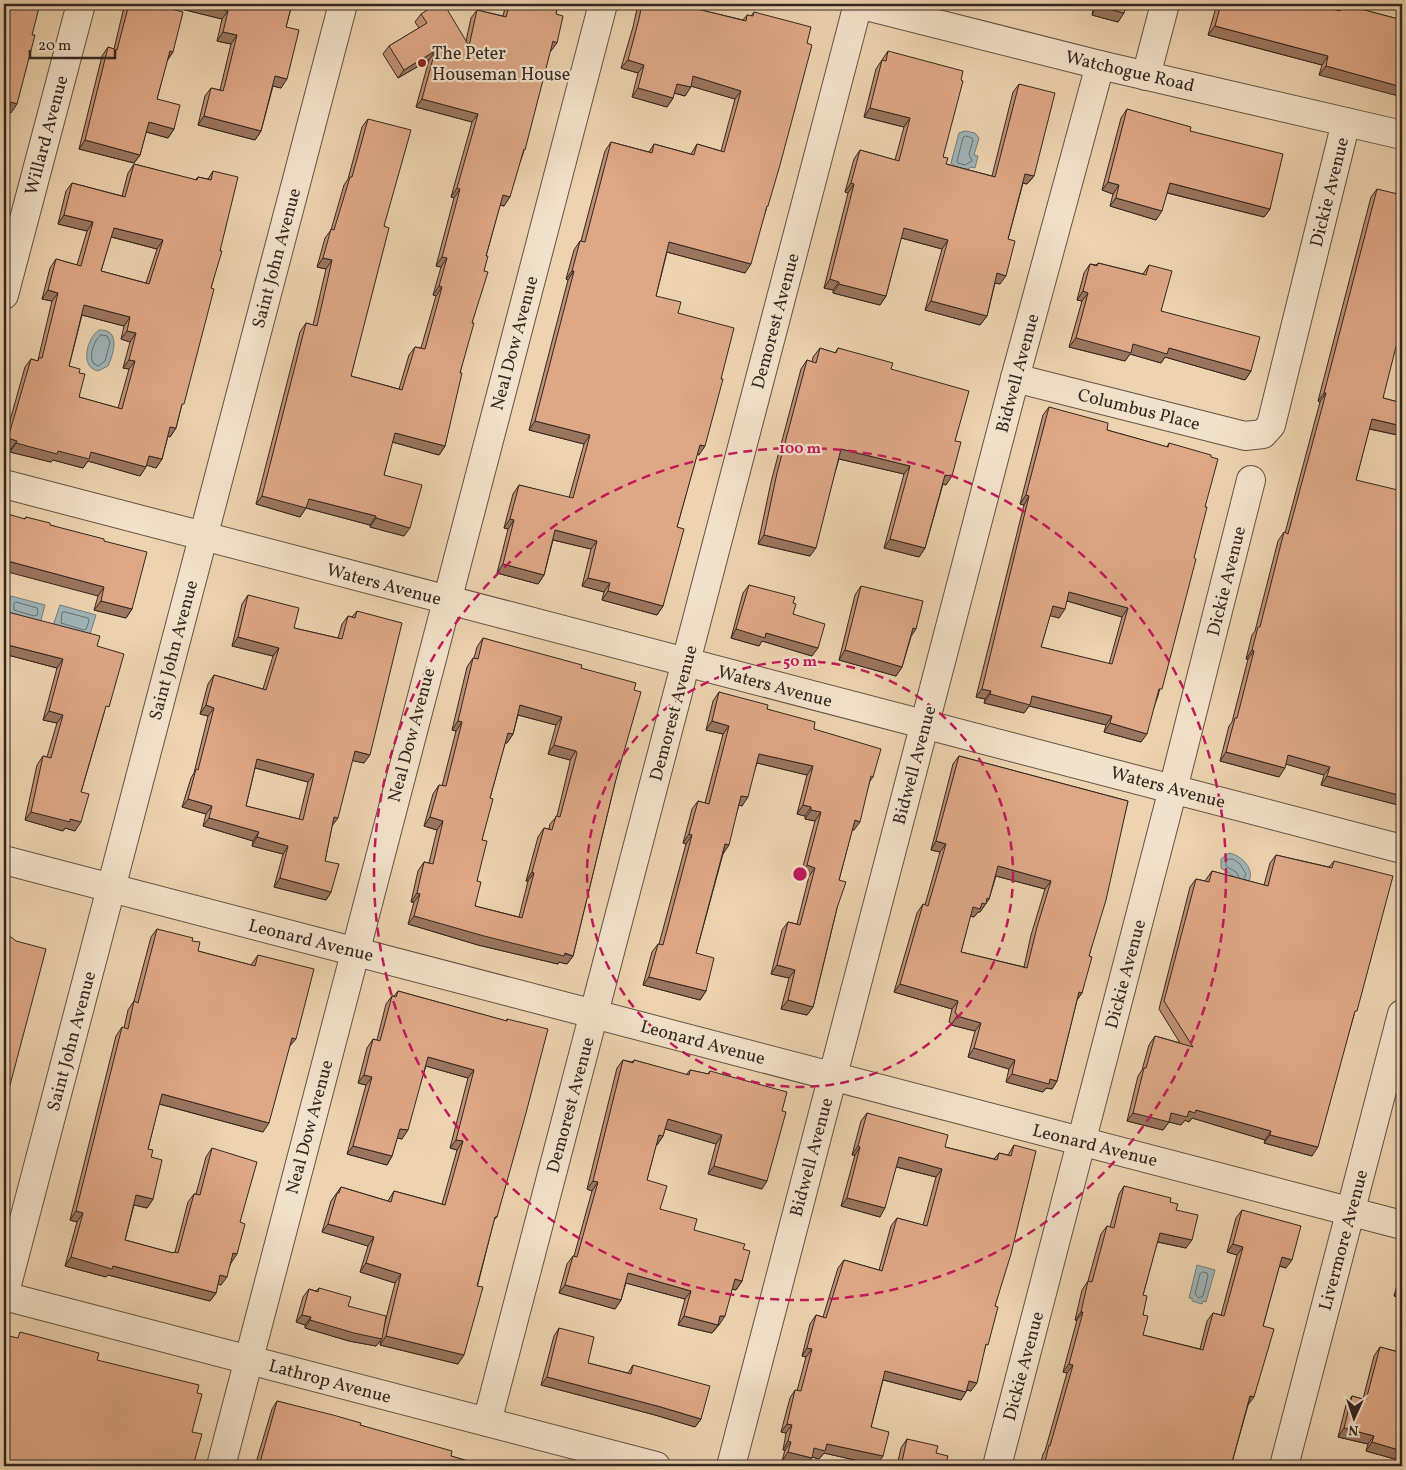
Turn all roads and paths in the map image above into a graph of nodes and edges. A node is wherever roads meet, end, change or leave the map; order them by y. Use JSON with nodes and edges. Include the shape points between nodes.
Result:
{"nodes":[{"id":1,"x":81,"y":4,"type":"edge"},
{"id":2,"x":343,"y":4,"type":"edge"},
{"id":3,"x":603,"y":4,"type":"edge"},
{"id":4,"x":858,"y":4,"type":"edge"},
{"id":5,"x":1166,"y":4,"type":"edge"},
{"id":6,"x":1100,"y":65,"type":"junction"},
{"id":7,"x":1146,"y":76,"type":"junction"},
{"id":8,"x":1346,"y":122,"type":"junction"},
{"id":9,"x":1402,"y":135,"type":"edge"},
{"id":10,"x":4,"y":295,"type":"edge"},
{"id":11,"x":1015,"y":378,"type":"junction"},
{"id":12,"x":1263,"y":434,"type":"joint"},
{"id":13,"x":1251,"y":480,"type":"dead end"},
{"id":14,"x":4,"y":484,"type":"edge"},
{"id":15,"x":203,"y":536,"type":"junction"},
{"id":16,"x":447,"y":600,"type":"junction"},
{"id":17,"x":686,"y":663,"type":"junction"},
{"id":18,"x":924,"y":724,"type":"junction"},
{"id":19,"x":1173,"y":789,"type":"junction"},
{"id":20,"x":1402,"y":849,"type":"edge"},
{"id":21,"x":4,"y":860,"type":"edge"},
{"id":22,"x":111,"y":888,"type":"junction"},
{"id":23,"x":355,"y":951,"type":"junction"},
{"id":24,"x":594,"y":1014,"type":"junction"},
{"id":25,"x":1402,"y":1014,"type":"edge"},
{"id":26,"x":832,"y":1076,"type":"junction"},
{"id":27,"x":1082,"y":1142,"type":"junction"},
{"id":28,"x":1351,"y":1211,"type":"junction"},
{"id":29,"x":1402,"y":1224,"type":"edge"},
{"id":30,"x":4,"y":1296,"type":"edge"},
{"id":31,"x":249,"y":1360,"type":"junction"},
{"id":32,"x":487,"y":1422,"type":"junction"},
{"id":33,"x":221,"y":1466,"type":"edge"},
{"id":34,"x":656,"y":1466,"type":"edge"},
{"id":35,"x":731,"y":1466,"type":"edge"},
{"id":36,"x":997,"y":1466,"type":"edge"},
{"id":37,"x":1284,"y":1466,"type":"edge"}],
"edges":[{"from":1,"to":10,"type":"street","name":"Willard Avenue"},
{"from":2,"to":15,"type":"street","name":"Saint John Avenue"},
{"from":3,"to":16,"type":"street","name":"Neal Dow Avenue"},
{"from":4,"to":6,"type":"street","name":"Watchogue Road"},
{"from":4,"to":17,"type":"street","name":"Demorest Avenue"},
{"from":5,"to":7,"type":"street"},
{"from":6,"to":7,"type":"street","name":"Watchogue Road"},
{"from":6,"to":11,"type":"street","name":"Bidwell Avenue"},
{"from":7,"to":8,"type":"street","name":"Watchogue Road"},
{"from":8,"to":9,"type":"street","name":"Watchogue Road"},
{"from":8,"to":12,"type":"street","name":"Dickie Avenue","via":[[1271,424]]},
{"from":11,"to":12,"type":"street","name":"Columbus Place","via":[[1245,436]]},
{"from":11,"to":18,"type":"street","name":"Bidwell Avenue"},
{"from":13,"to":19,"type":"street","name":"Dickie Avenue"},
{"from":14,"to":15,"type":"street","name":"Waters Avenue"},
{"from":15,"to":16,"type":"street","name":"Waters Avenue"},
{"from":15,"to":22,"type":"street","name":"Saint John Avenue"},
{"from":16,"to":17,"type":"street","name":"Waters Avenue"},
{"from":16,"to":23,"type":"street","name":"Neal Dow Avenue"},
{"from":17,"to":18,"type":"street","name":"Waters Avenue"},
{"from":17,"to":24,"type":"street","name":"Demorest Avenue"},
{"from":18,"to":19,"type":"street","name":"Waters Avenue"},
{"from":18,"to":26,"type":"street","name":"Bidwell Avenue"},
{"from":19,"to":20,"type":"street","name":"Waters Avenue"},
{"from":19,"to":27,"type":"street","name":"Dickie Avenue"},
{"from":21,"to":22,"type":"street","name":"Leonard Avenue"},
{"from":22,"to":23,"type":"street","name":"Leonard Avenue"},
{"from":22,"to":30,"type":"street","name":"Saint John Avenue"},
{"from":23,"to":24,"type":"street","name":"Leonard Avenue"},
{"from":23,"to":31,"type":"street","name":"Neal Dow Avenue"},
{"from":24,"to":26,"type":"street","name":"Leonard Avenue"},
{"from":24,"to":32,"type":"street","name":"Demorest Avenue"},
{"from":25,"to":28,"type":"street","name":"Livermore Avenue"},
{"from":26,"to":27,"type":"street","name":"Leonard Avenue"},
{"from":26,"to":35,"type":"street","name":"Bidwell Avenue"},
{"from":27,"to":28,"type":"street","name":"Leonard Avenue"},
{"from":27,"to":36,"type":"street","name":"Dickie Avenue"},
{"from":28,"to":29,"type":"street","name":"Leonard Avenue"},
{"from":28,"to":37,"type":"street","name":"Livermore Avenue"},
{"from":30,"to":31,"type":"street","name":"Lathrop Avenue"},
{"from":31,"to":32,"type":"street","name":"Lathrop Avenue"},
{"from":31,"to":33,"type":"street","name":"Neal Dow Avenue"},
{"from":32,"to":34,"type":"street","name":"Lathrop Avenue"}]}
